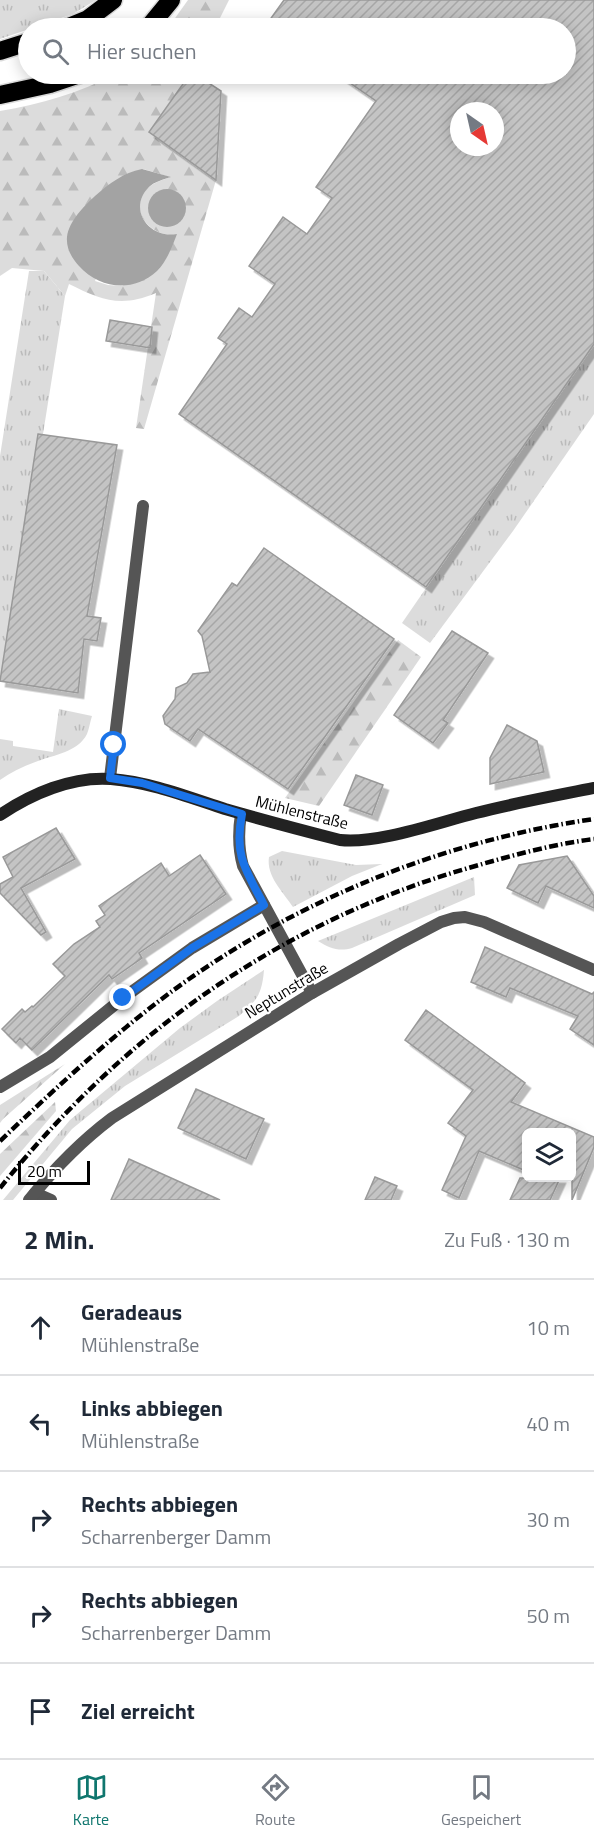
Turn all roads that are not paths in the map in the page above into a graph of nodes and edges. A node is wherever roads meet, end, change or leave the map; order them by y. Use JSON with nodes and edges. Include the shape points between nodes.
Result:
{"nodes":[{"id":1,"x":113,"y":0,"type":"edge"},
{"id":2,"x":171,"y":0,"type":"edge"},
{"id":3,"x":89,"y":18,"type":"edge"},
{"id":4,"x":156,"y":18,"type":"edge"},
{"id":5,"x":18,"y":45,"type":"edge"},
{"id":6,"x":0,"y":51,"type":"edge"},
{"id":7,"x":50,"y":84,"type":"edge"},
{"id":8,"x":0,"y":95,"type":"edge"},
{"id":9,"x":143,"y":506,"type":"dead end"},
{"id":10,"x":110,"y":778,"type":"junction"},
{"id":11,"x":594,"y":788,"type":"edge"},
{"id":12,"x":242,"y":814,"type":"junction"},
{"id":13,"x":0,"y":815,"type":"edge"},
{"id":14,"x":264,"y":905,"type":"junction"},
{"id":15,"x":594,"y":970,"type":"edge"},
{"id":16,"x":312,"y":993,"type":"junction"},
{"id":17,"x":0,"y":1087,"type":"edge"},
{"id":18,"x":32,"y":1196,"type":"edge"},
{"id":19,"x":51,"y":1200,"type":"edge"}],
"edges":[{"from":1,"to":3,"type":"highway"},
{"from":2,"to":4,"type":"highway"},
{"from":5,"to":6,"type":"highway"},
{"from":7,"to":8,"type":"highway"},
{"from":9,"to":10,"type":"street"},
{"from":10,"to":12,"type":"street","name":"Mühlenstraße","via":[[142,783]]},
{"from":10,"to":13,"type":"street","name":"Mühlenstraße","via":[[65,784]]},
{"from":11,"to":12,"type":"street","name":"Mühlenstraße","via":[[364,841],[340,840]]},
{"from":12,"to":14,"type":"street","via":[[239,852]]},
{"from":14,"to":16,"type":"street"},
{"from":14,"to":17,"type":"street","via":[[192,948],[50,1057]]},
{"from":15,"to":16,"type":"street","name":"Neptunstraße","via":[[465,917],[441,922]]},
{"from":16,"to":18,"type":"street","name":"Neptunstraße","via":[[112,1118],[86,1137]]},
{"from":18,"to":19,"type":"street"}]}
